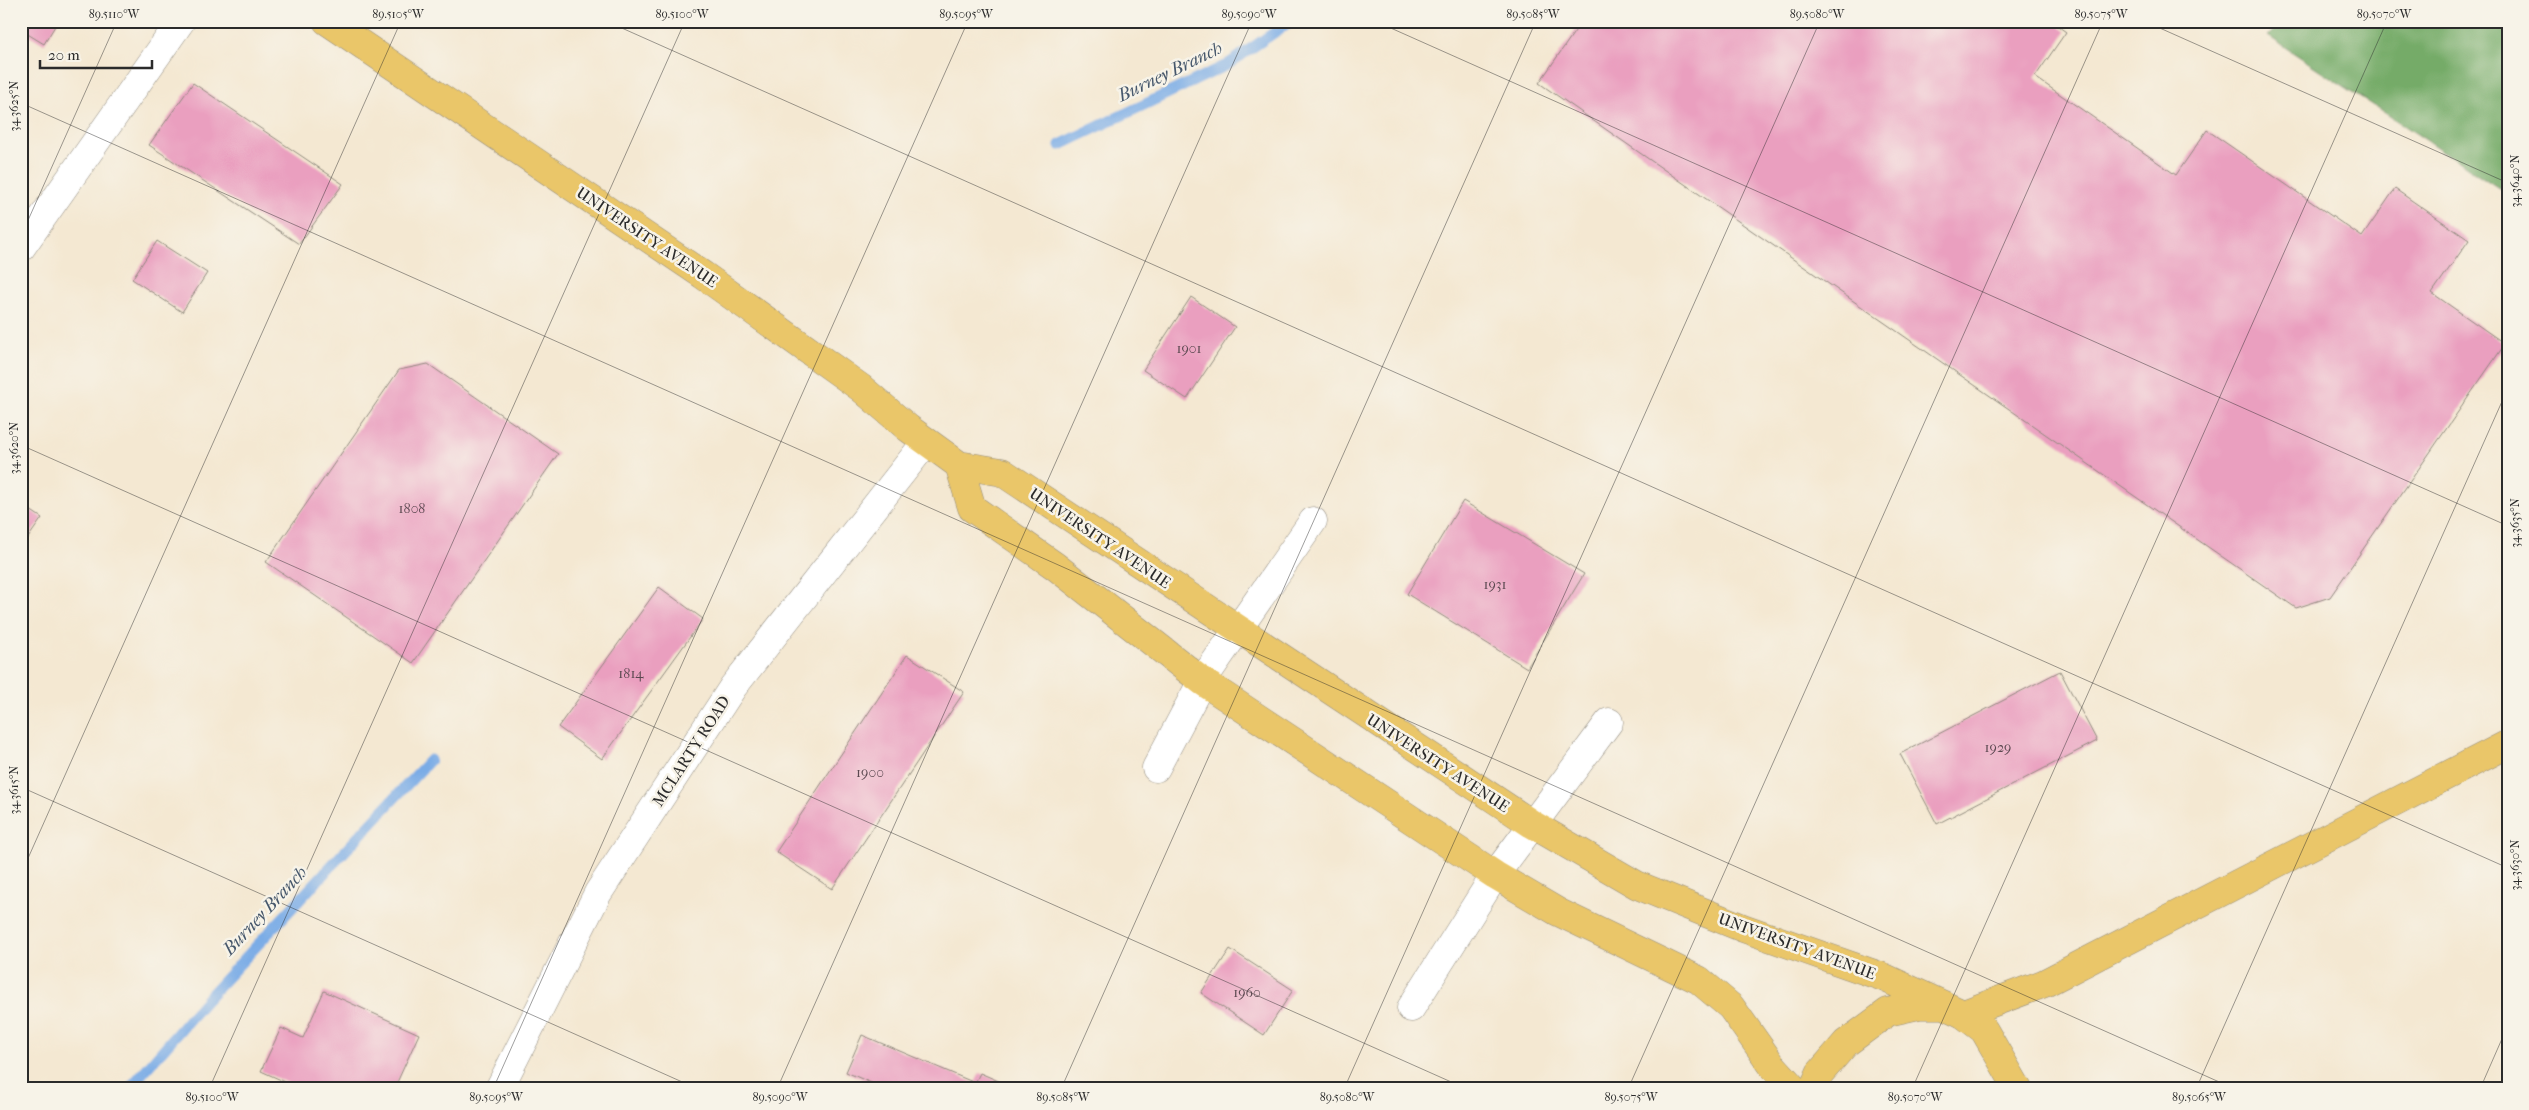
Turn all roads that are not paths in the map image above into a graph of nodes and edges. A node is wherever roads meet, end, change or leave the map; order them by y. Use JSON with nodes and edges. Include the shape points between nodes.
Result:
{"nodes":[{"id":1,"x":181,"y":21,"type":"edge"},
{"id":2,"x":327,"y":21,"type":"edge"},
{"id":3,"x":21,"y":248,"type":"edge"},
{"id":4,"x":926,"y":442,"type":"junction"},
{"id":5,"x":959,"y":465,"type":"junction"},
{"id":6,"x":1313,"y":521,"type":"dead end"},
{"id":7,"x":1238,"y":630,"type":"junction"},
{"id":8,"x":1202,"y":681,"type":"junction"},
{"id":9,"x":1609,"y":722,"type":"dead end"},
{"id":10,"x":2508,"y":744,"type":"edge"},
{"id":11,"x":1156,"y":768,"type":"dead end"},
{"id":12,"x":1532,"y":824,"type":"junction"},
{"id":13,"x":1495,"y":875,"type":"junction"},
{"id":14,"x":1411,"y":1008,"type":"dead end"},
{"id":15,"x":1955,"y":1010,"type":"junction"},
{"id":16,"x":499,"y":1089,"type":"edge"},
{"id":17,"x":1794,"y":1089,"type":"edge"},
{"id":18,"x":1814,"y":1089,"type":"edge"},
{"id":19,"x":2018,"y":1089,"type":"edge"}],
"edges":[{"from":1,"to":3,"type":"street"},
{"from":2,"to":4,"type":"main road","name":"UNIVERSITY AVENUE","via":[[703,275],[861,388]]},
{"from":4,"to":5,"type":"main road","name":"UNIVERSITY AVENUE"},
{"from":4,"to":16,"type":"street","name":"MCLARTY ROAD","via":[[733,687],[598,893]]},
{"from":5,"to":7,"type":"main road","name":"UNIVERSITY AVENUE","via":[[1002,472]]},
{"from":5,"to":8,"type":"main road","via":[[972,508],[1055,566]]},
{"from":6,"to":7,"type":"street"},
{"from":7,"to":8,"type":"street"},
{"from":7,"to":12,"type":"main road","name":"UNIVERSITY AVENUE"},
{"from":8,"to":11,"type":"street"},
{"from":8,"to":13,"type":"main road"},
{"from":9,"to":12,"type":"street"},
{"from":10,"to":15,"type":"main road","via":[[2045,983]]},
{"from":12,"to":13,"type":"street"},
{"from":12,"to":15,"type":"main road","name":"UNIVERSITY AVENUE","via":[[1638,886],[1743,928],[1883,977]]},
{"from":13,"to":14,"type":"street"},
{"from":13,"to":17,"type":"main road","via":[[1558,912],[1698,980],[1731,1007],[1772,1065]]},
{"from":15,"to":18,"type":"main road","via":[[1919,1005],[1888,1012],[1846,1043],[1820,1073]]},
{"from":15,"to":19,"type":"main road","name":"UNIVERSITY AVENUE","via":[[1984,1030]]}]}
